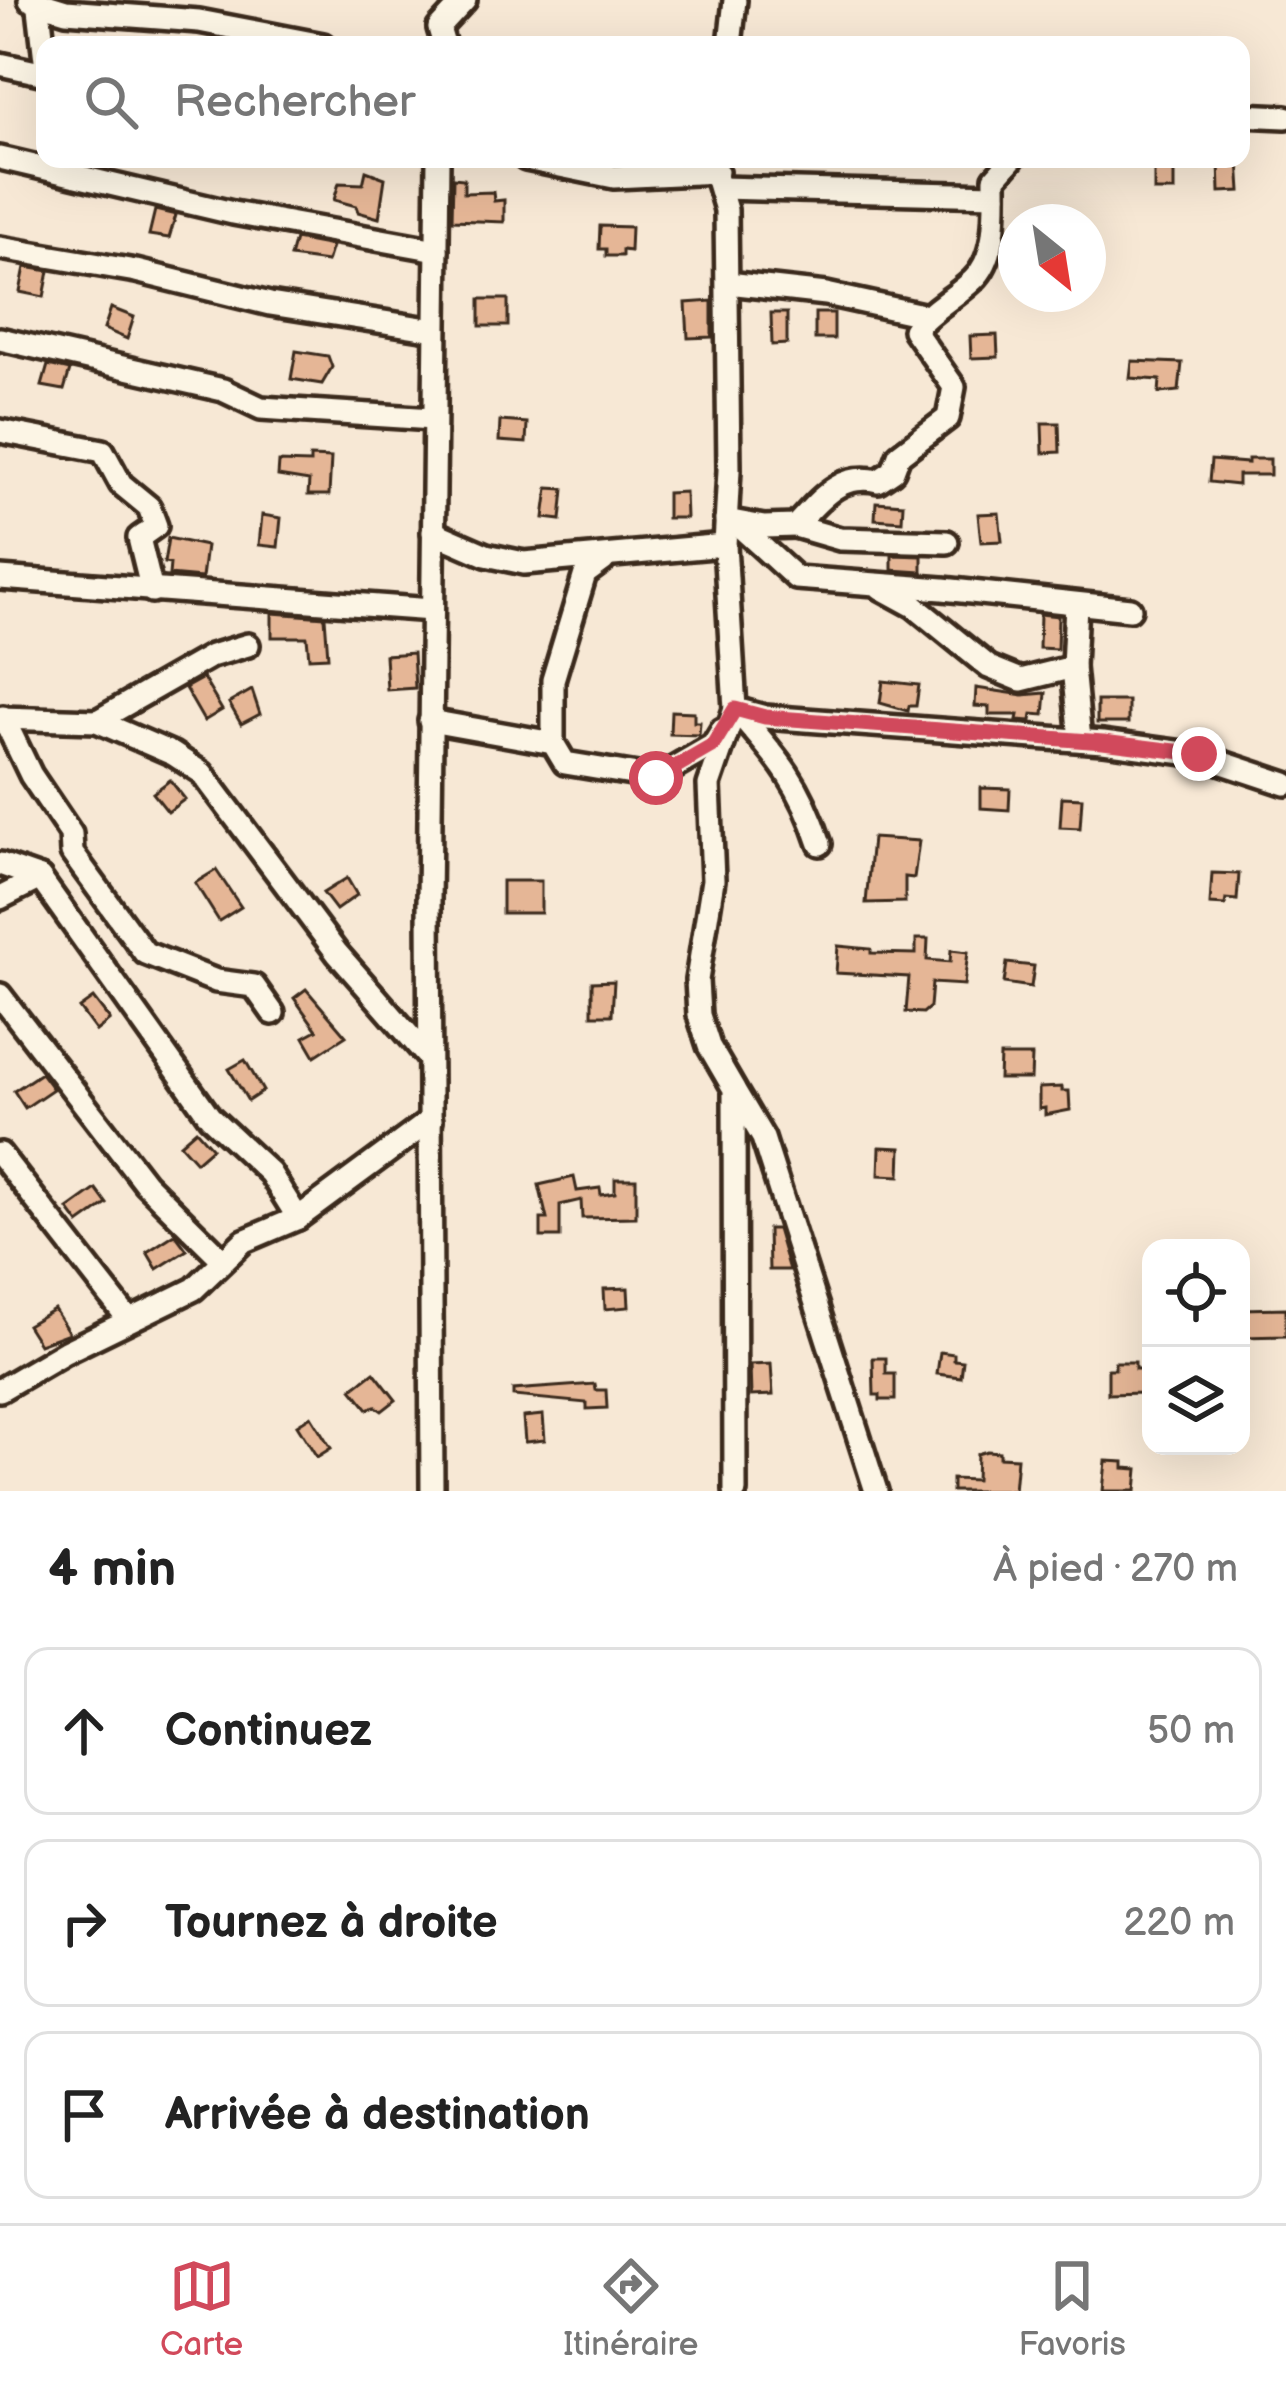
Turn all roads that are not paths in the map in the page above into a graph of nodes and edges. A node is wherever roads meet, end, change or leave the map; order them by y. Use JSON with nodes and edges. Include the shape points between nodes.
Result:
{"nodes":[{"id":1,"x":439,"y":0,"type":"edge"},
{"id":2,"x":465,"y":0,"type":"edge"},
{"id":3,"x":735,"y":0,"type":"edge"},
{"id":4,"x":36,"y":2,"type":"edge"},
{"id":5,"x":41,"y":36,"type":"edge"},
{"id":6,"x":276,"y":36,"type":"edge"},
{"id":7,"x":441,"y":36,"type":"edge"},
{"id":8,"x":443,"y":36,"type":"edge"},
{"id":9,"x":731,"y":36,"type":"edge"},
{"id":10,"x":0,"y":64,"type":"edge"},
{"id":11,"x":36,"y":72,"type":"edge"},
{"id":12,"x":1250,"y":115,"type":"edge"},
{"id":13,"x":1286,"y":117,"type":"edge"},
{"id":14,"x":0,"y":158,"type":"edge"},
{"id":15,"x":36,"y":166,"type":"edge"},
{"id":16,"x":42,"y":168,"type":"edge"},
{"id":17,"x":432,"y":168,"type":"edge"},
{"id":18,"x":570,"y":168,"type":"edge"},
{"id":19,"x":1003,"y":168,"type":"edge"},
{"id":20,"x":716,"y":173,"type":"edge"},
{"id":21,"x":995,"y":195,"type":"junction"},
{"id":22,"x":0,"y":248,"type":"edge"},
{"id":23,"x":436,"y":250,"type":"junction"},
{"id":24,"x":728,"y":283,"type":"junction"},
{"id":25,"x":927,"y":316,"type":"junction"},
{"id":26,"x":435,"y":330,"type":"junction"},
{"id":27,"x":0,"y":339,"type":"edge"},
{"id":28,"x":434,"y":419,"type":"junction"},
{"id":29,"x":0,"y":431,"type":"edge"},
{"id":30,"x":726,"y":520,"type":"junction"},
{"id":31,"x":795,"y":526,"type":"junction"},
{"id":32,"x":433,"y":532,"type":"junction"},
{"id":33,"x":947,"y":542,"type":"dead end"},
{"id":34,"x":725,"y":545,"type":"junction"},
{"id":35,"x":609,"y":556,"type":"junction"},
{"id":36,"x":0,"y":578,"type":"edge"},
{"id":37,"x":875,"y":585,"type":"junction"},
{"id":38,"x":152,"y":591,"type":"junction"},
{"id":39,"x":1076,"y":604,"type":"junction"},
{"id":40,"x":1130,"y":609,"type":"dead end"},
{"id":41,"x":432,"y":610,"type":"junction"},
{"id":42,"x":248,"y":645,"type":"dead end"},
{"id":43,"x":1073,"y":668,"type":"junction"},
{"id":44,"x":735,"y":709,"type":"junction"},
{"id":45,"x":1,"y":719,"type":"edge"},
{"id":46,"x":97,"y":721,"type":"junction"},
{"id":47,"x":430,"y":721,"type":"junction"},
{"id":48,"x":1079,"y":740,"type":"junction"},
{"id":49,"x":553,"y":743,"type":"junction"},
{"id":50,"x":1286,"y":784,"type":"edge"},
{"id":51,"x":820,"y":844,"type":"dead end"},
{"id":52,"x":0,"y":864,"type":"edge"},
{"id":53,"x":40,"y":878,"type":"junction"},
{"id":54,"x":0,"y":898,"type":"edge"},
{"id":55,"x":0,"y":995,"type":"edge"},
{"id":56,"x":273,"y":1013,"type":"dead end"},
{"id":57,"x":428,"y":1057,"type":"junction"},
{"id":58,"x":734,"y":1089,"type":"junction"},
{"id":59,"x":431,"y":1120,"type":"junction"},
{"id":60,"x":0,"y":1154,"type":"edge"},
{"id":61,"x":298,"y":1218,"type":"junction"},
{"id":62,"x":223,"y":1260,"type":"junction"},
{"id":63,"x":130,"y":1320,"type":"junction"},
{"id":64,"x":0,"y":1390,"type":"edge"},
{"id":65,"x":432,"y":1491,"type":"edge"},
{"id":66,"x":736,"y":1491,"type":"edge"},
{"id":67,"x":876,"y":1491,"type":"edge"}],
"edges":[{"from":1,"to":7,"type":"street"},
{"from":2,"to":8,"type":"street"},
{"from":3,"to":9,"type":"street"},
{"from":4,"to":5,"type":"street"},
{"from":4,"to":6,"type":"street"},
{"from":10,"to":11,"type":"street"},
{"from":12,"to":13,"type":"street"},
{"from":14,"to":15,"type":"street"},
{"from":16,"to":23,"type":"street"},
{"from":17,"to":23,"type":"street"},
{"from":18,"to":20,"type":"street","via":[[614,177]]},
{"from":19,"to":21,"type":"street","via":[[994,178]]},
{"from":20,"to":21,"type":"street"},
{"from":20,"to":24,"type":"street","via":[[727,210]]},
{"from":21,"to":25,"type":"street","via":[[995,222],[976,278]]},
{"from":22,"to":26,"type":"street"},
{"from":23,"to":26,"type":"street"},
{"from":24,"to":25,"type":"street"},
{"from":24,"to":30,"type":"street"},
{"from":25,"to":31,"type":"street","via":[[914,330],[954,387],[948,418],[899,455],[893,471],[828,491]]},
{"from":26,"to":28,"type":"street"},
{"from":27,"to":28,"type":"street","via":[[224,390],[261,408]]},
{"from":28,"to":32,"type":"street"},
{"from":29,"to":38,"type":"street","via":[[104,451],[156,526],[139,538]]},
{"from":30,"to":31,"type":"street"},
{"from":30,"to":34,"type":"street"},
{"from":30,"to":37,"type":"street","via":[[796,578]]},
{"from":31,"to":33,"type":"street","via":[[840,538]]},
{"from":32,"to":35,"type":"street","via":[[524,563]]},
{"from":32,"to":41,"type":"street"},
{"from":34,"to":35,"type":"street"},
{"from":34,"to":44,"type":"street"},
{"from":35,"to":49,"type":"street","via":[[584,574],[553,680]]},
{"from":36,"to":38,"type":"street"},
{"from":37,"to":39,"type":"street"},
{"from":37,"to":43,"type":"street","via":[[989,667],[1021,680]]},
{"from":38,"to":41,"type":"street"},
{"from":39,"to":40,"type":"street"},
{"from":39,"to":43,"type":"street"},
{"from":41,"to":47,"type":"street"},
{"from":42,"to":46,"type":"street","via":[[211,656]]},
{"from":43,"to":48,"type":"street"},
{"from":44,"to":48,"type":"street"},
{"from":44,"to":49,"type":"street","via":[[713,745],[656,778],[566,764]]},
{"from":44,"to":51,"type":"street","via":[[787,767]]},
{"from":44,"to":58,"type":"street","via":[[709,785],[713,880],[698,980],[699,1016]]},
{"from":45,"to":46,"type":"street"},
{"from":45,"to":56,"type":"street","via":[[71,834],[72,853],[146,953],[216,981],[254,986]]},
{"from":46,"to":57,"type":"street","via":[[202,773],[337,953]]},
{"from":47,"to":49,"type":"street"},
{"from":47,"to":57,"type":"street"},
{"from":48,"to":50,"type":"street","via":[[1199,754]]},
{"from":52,"to":53,"type":"street"},
{"from":53,"to":54,"type":"street"},
{"from":53,"to":61,"type":"street","via":[[210,1117],[270,1173]]},
{"from":55,"to":62,"type":"street","via":[[145,1184]]},
{"from":57,"to":59,"type":"street"},
{"from":58,"to":66,"type":"street"},
{"from":58,"to":67,"type":"street","via":[[764,1138]]},
{"from":59,"to":61,"type":"street"},
{"from":59,"to":65,"type":"street"},
{"from":60,"to":63,"type":"street"},
{"from":61,"to":62,"type":"street","via":[[244,1241]]},
{"from":62,"to":63,"type":"street","via":[[194,1288]]},
{"from":63,"to":64,"type":"street"}]}
